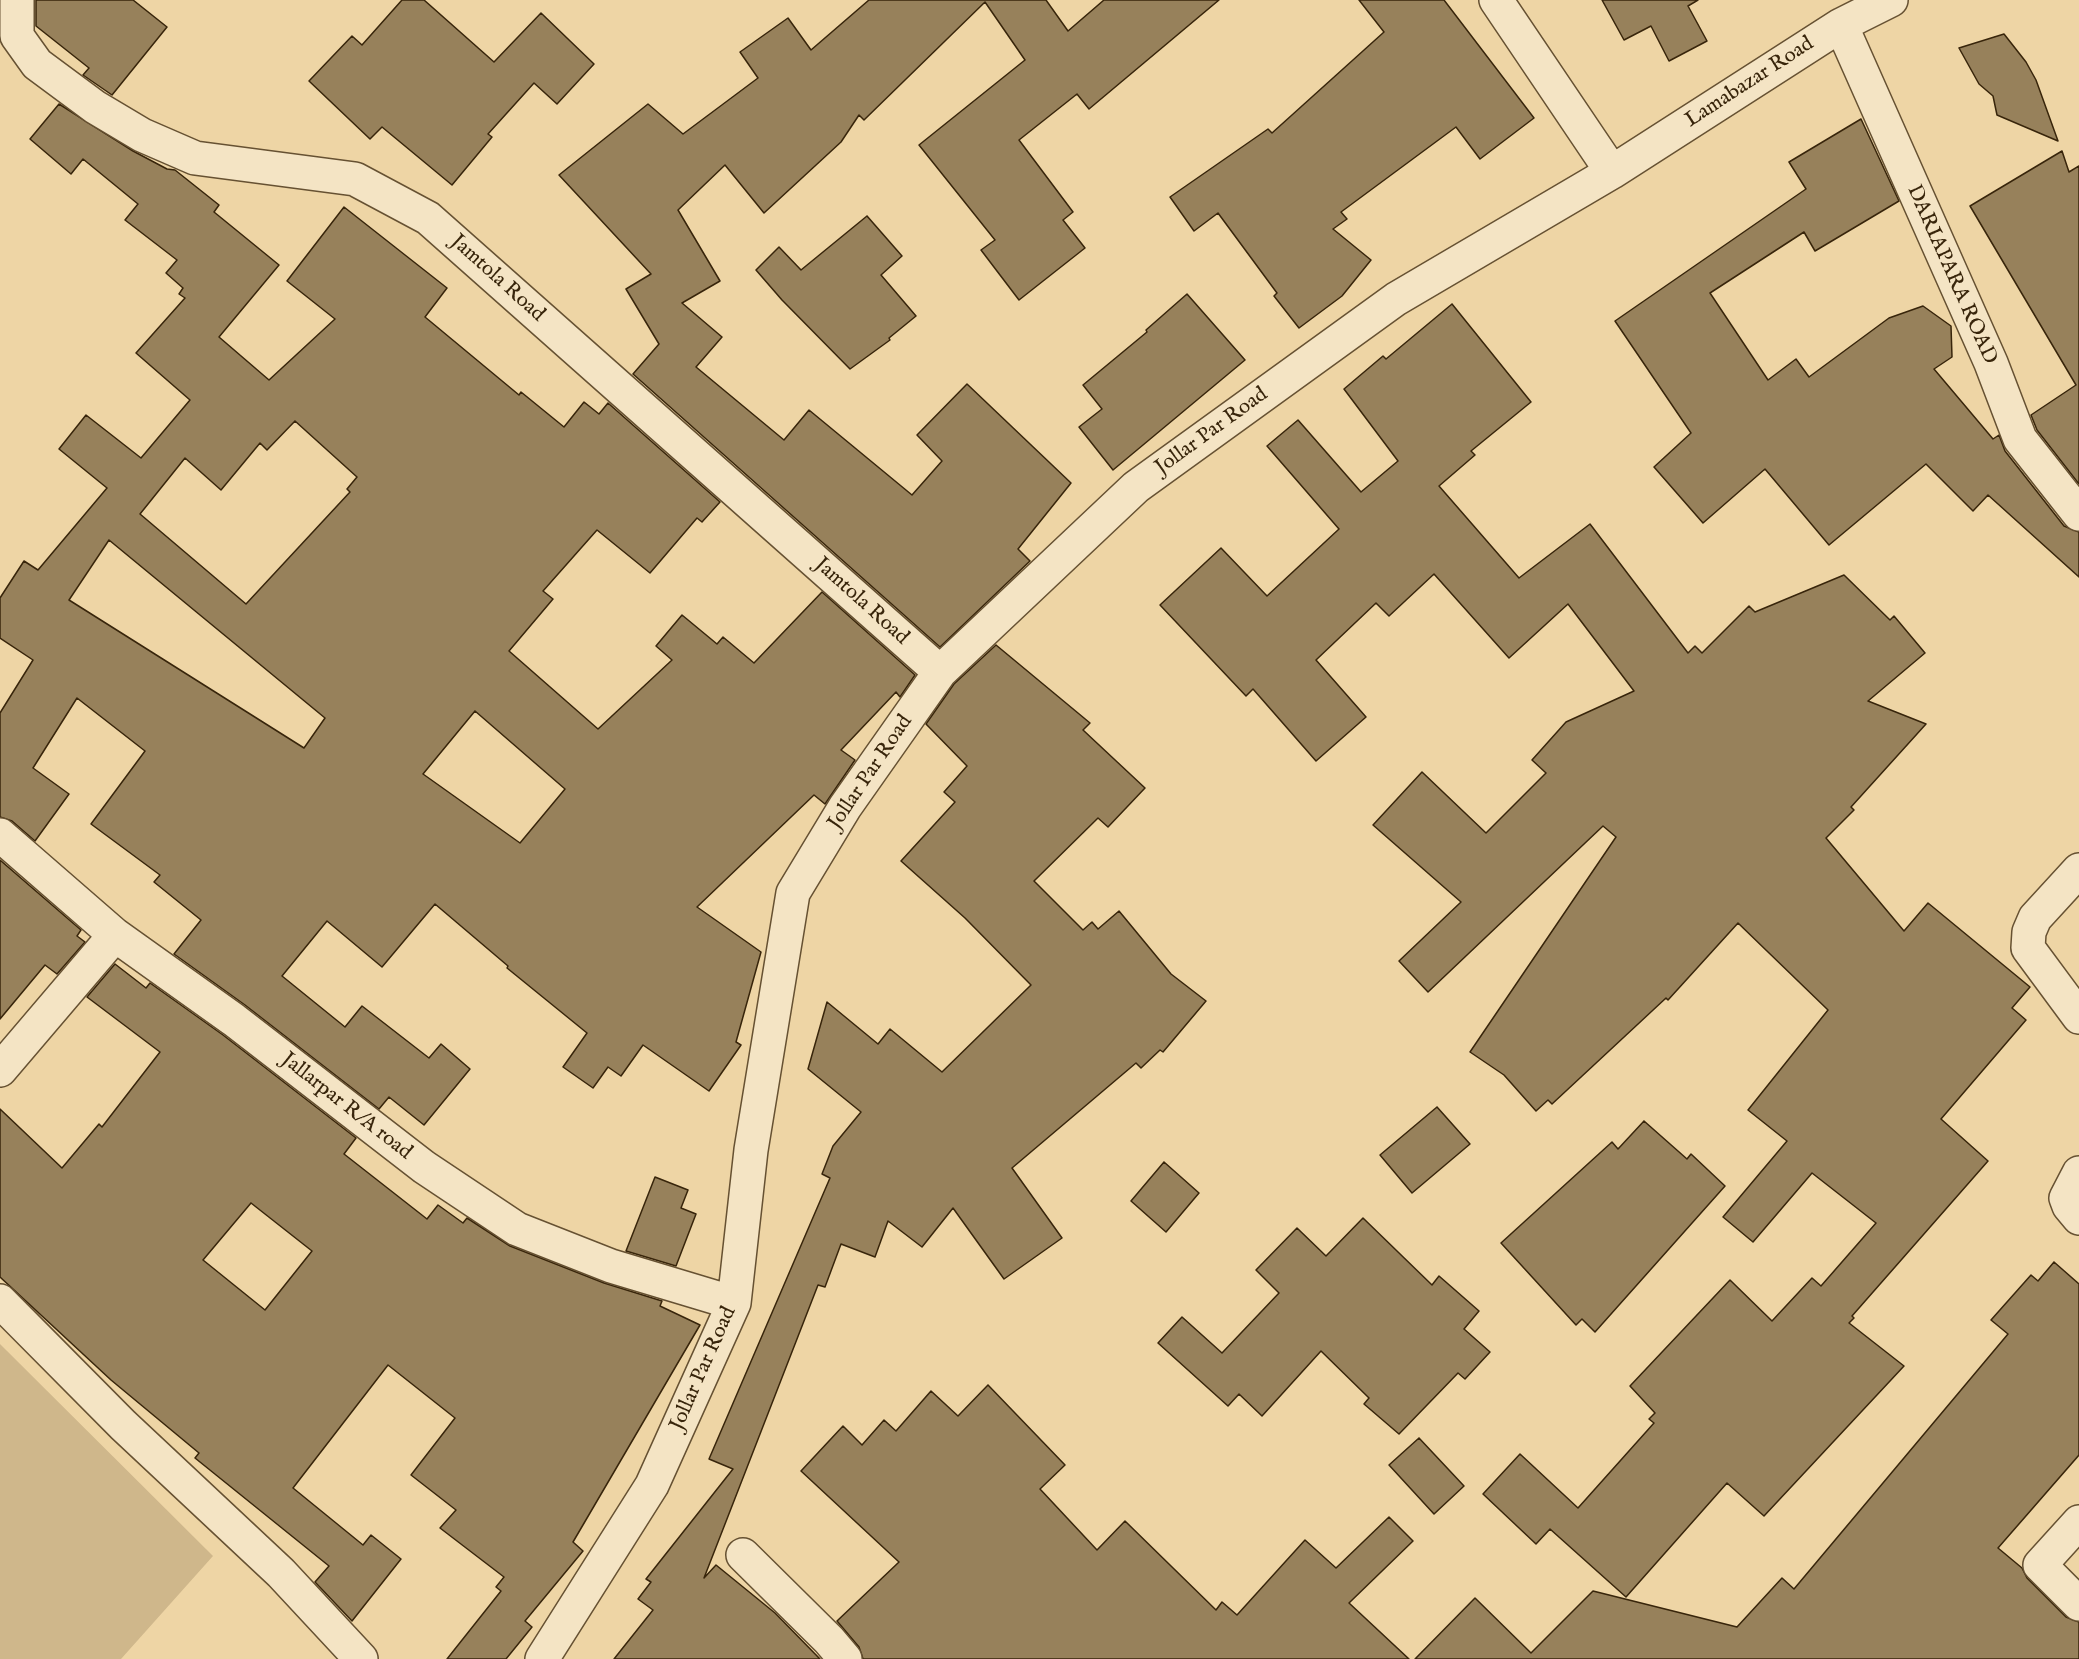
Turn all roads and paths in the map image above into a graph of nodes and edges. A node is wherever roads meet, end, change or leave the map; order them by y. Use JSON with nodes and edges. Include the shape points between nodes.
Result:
{"nodes":[{"id":1,"x":17,"y":0,"type":"edge"},
{"id":2,"x":1496,"y":0,"type":"edge"},
{"id":3,"x":1891,"y":0,"type":"edge"},
{"id":4,"x":1841,"y":25,"type":"junction"},
{"id":5,"x":1612,"y":172,"type":"junction"},
{"id":6,"x":2079,"y":514,"type":"edge"},
{"id":7,"x":940,"y":672,"type":"junction"},
{"id":8,"x":0,"y":835,"type":"edge"},
{"id":9,"x":2079,"y":870,"type":"edge"},
{"id":10,"x":115,"y":935,"type":"junction"},
{"id":11,"x":2079,"y":1017,"type":"edge"},
{"id":12,"x":0,"y":1070,"type":"edge"},
{"id":13,"x":2079,"y":1173,"type":"edge"},
{"id":14,"x":2079,"y":1218,"type":"edge"},
{"id":15,"x":0,"y":1300,"type":"edge"},
{"id":16,"x":734,"y":1303,"type":"junction"},
{"id":17,"x":2079,"y":1522,"type":"edge"},
{"id":18,"x":743,"y":1555,"type":"dead end"},
{"id":19,"x":2079,"y":1604,"type":"edge"},
{"id":20,"x":361,"y":1659,"type":"edge"},
{"id":21,"x":542,"y":1659,"type":"edge"},
{"id":22,"x":845,"y":1659,"type":"edge"}],
"edges":[{"from":1,"to":7,"type":"street","name":"Jamtola Road","via":[[17,36],[37,64],[95,107],[142,135],[195,158],[355,179],[428,218]]},
{"from":2,"to":5,"type":"street"},
{"from":3,"to":4,"type":"street","name":"Lamabazar Road"},
{"from":4,"to":5,"type":"street","name":"Lamabazar Road"},
{"from":4,"to":6,"type":"street","name":"DARIAPARA ROAD","via":[[1991,363],[2020,439]]},
{"from":5,"to":7,"type":"street","name":"Jollar Par Road","via":[[1396,299],[1136,487]]},
{"from":7,"to":16,"type":"street","name":"Jollar Par Road","via":[[845,807],[793,893],[751,1150]]},
{"from":8,"to":10,"type":"street","name":"Jallarpar R/A road"},
{"from":9,"to":11,"type":"street","via":[[2036,918],[2029,932],[2028,948]]},
{"from":10,"to":12,"type":"street"},
{"from":10,"to":16,"type":"street","name":"Jallarpar R/A road","via":[[234,1020],[424,1167],[517,1229],[611,1266]]},
{"from":13,"to":14,"type":"street","via":[[2066,1198]]},
{"from":15,"to":20,"type":"street","via":[[123,1425],[281,1572]]},
{"from":16,"to":21,"type":"street","name":"Jollar Par Road","via":[[652,1485]]},
{"from":17,"to":19,"type":"street","via":[[2040,1565]]},
{"from":18,"to":22,"type":"street"}]}
